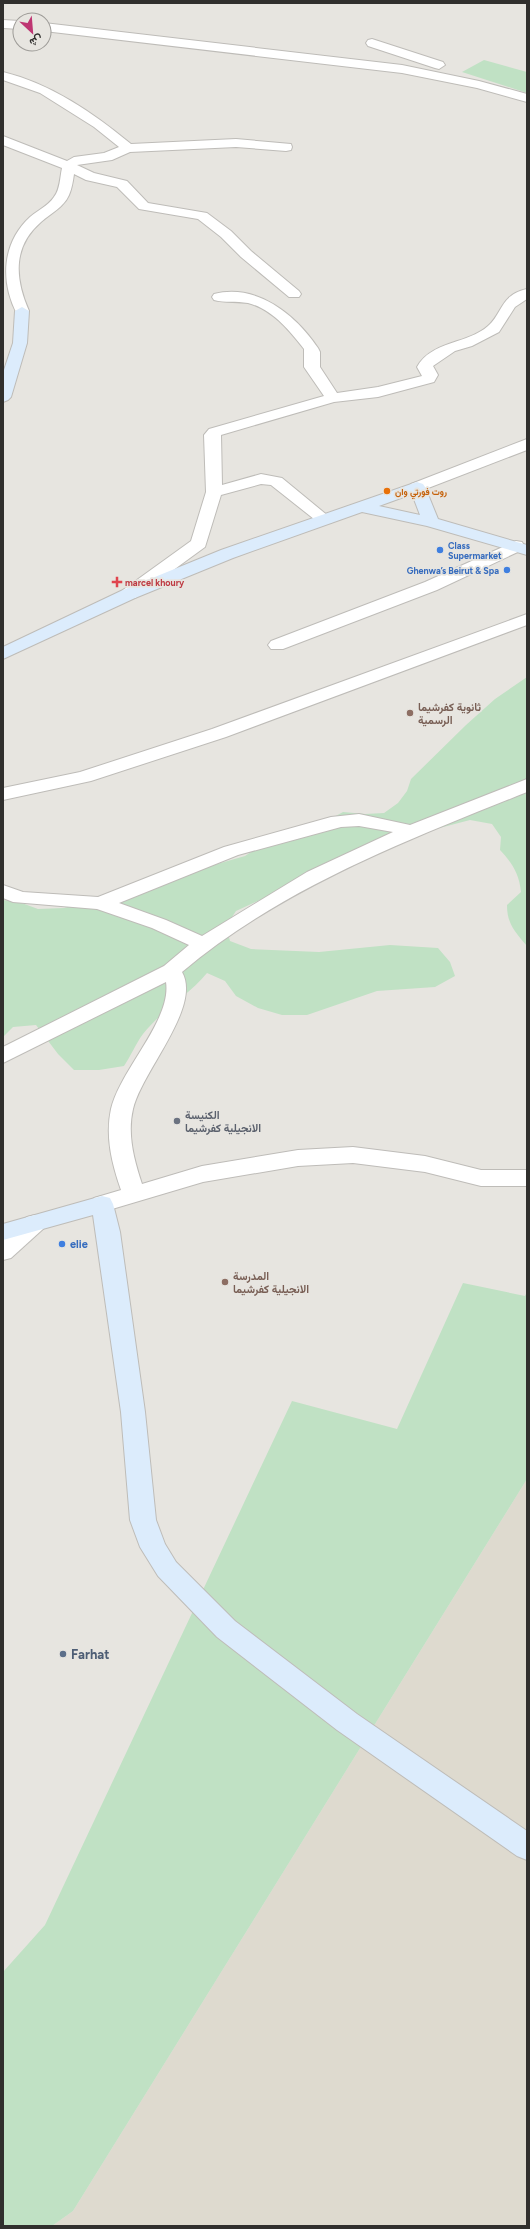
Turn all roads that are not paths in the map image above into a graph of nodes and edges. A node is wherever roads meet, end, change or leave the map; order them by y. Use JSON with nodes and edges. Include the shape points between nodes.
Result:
{"nodes":[{"id":1,"x":52,"y":27,"type":"edge"},
{"id":2,"x":372,"y":43,"type":"dead end"},
{"id":3,"x":3,"y":76,"type":"edge"},
{"id":4,"x":450,"y":78,"type":"junction"},
{"id":5,"x":510,"y":93,"type":"junction"},
{"id":6,"x":527,"y":98,"type":"edge"},
{"id":7,"x":525,"y":111,"type":"dead end"},
{"id":8,"x":3,"y":140,"type":"edge"},
{"id":9,"x":286,"y":147,"type":"dead end"},
{"id":10,"x":128,"y":148,"type":"junction"},
{"id":11,"x":69,"y":166,"type":"junction"},
{"id":12,"x":527,"y":293,"type":"edge"},
{"id":13,"x":294,"y":294,"type":"dead end"},
{"id":14,"x":220,"y":297,"type":"dead end"},
{"id":15,"x":3,"y":397,"type":"edge"},
{"id":16,"x":333,"y":398,"type":"junction"},
{"id":17,"x":527,"y":444,"type":"edge"},
{"id":18,"x":418,"y":487,"type":"junction"},
{"id":19,"x":214,"y":492,"type":"junction"},
{"id":20,"x":363,"y":507,"type":"junction"},
{"id":21,"x":325,"y":520,"type":"junction"},
{"id":22,"x":431,"y":522,"type":"junction"},
{"id":23,"x":522,"y":548,"type":"edge"},
{"id":24,"x":129,"y":594,"type":"junction"},
{"id":25,"x":527,"y":620,"type":"edge"},
{"id":26,"x":277,"y":645,"type":"dead end"},
{"id":27,"x":3,"y":654,"type":"edge"},
{"id":28,"x":527,"y":786,"type":"edge"},
{"id":29,"x":3,"y":794,"type":"edge"},
{"id":30,"x":412,"y":831,"type":"junction"},
{"id":31,"x":3,"y":891,"type":"edge"},
{"id":32,"x":100,"y":902,"type":"junction"},
{"id":33,"x":203,"y":944,"type":"junction"},
{"id":34,"x":171,"y":971,"type":"junction"},
{"id":35,"x":3,"y":1056,"type":"edge"},
{"id":36,"x":527,"y":1178,"type":"edge"},
{"id":37,"x":134,"y":1195,"type":"junction"},
{"id":38,"x":102,"y":1204,"type":"junction"},
{"id":39,"x":35,"y":1223,"type":"junction"},
{"id":40,"x":3,"y":1232,"type":"edge"},
{"id":41,"x":3,"y":1252,"type":"edge"},
{"id":42,"x":527,"y":1847,"type":"edge"}],
"edges":[{"from":1,"to":4,"type":"street","via":[[360,63]]},
{"from":2,"to":4,"type":"street","via":[[435,62]]},
{"from":3,"to":10,"type":"street","via":[[44,90],[98,124]]},
{"from":4,"to":5,"type":"street"},
{"from":5,"to":6,"type":"street"},
{"from":5,"to":7,"type":"street","via":[[514,102]]},
{"from":8,"to":11,"type":"street"},
{"from":9,"to":10,"type":"street","via":[[236,143]]},
{"from":10,"to":11,"type":"street","via":[[107,157],[74,161]]},
{"from":11,"to":13,"type":"street","via":[[91,177],[122,184],[144,206],[202,216]]},
{"from":11,"to":15,"type":"street","via":[[63,194],[55,205],[20,236],[11,255],[10,269],[20,343]]},
{"from":12,"to":16,"type":"street","via":[[510,304],[494,329],[467,343],[450,348],[427,363],[425,367],[430,375],[429,379],[378,392]]},
{"from":14,"to":16,"type":"street","via":[[243,297],[263,302],[287,320],[311,348],[312,367]]},
{"from":16,"to":19,"type":"street","via":[[215,432],[212,435]]},
{"from":17,"to":18,"type":"street"},
{"from":18,"to":20,"type":"street"},
{"from":18,"to":22,"type":"street"},
{"from":19,"to":21,"type":"street","via":[[261,479],[276,481]]},
{"from":19,"to":24,"type":"street","via":[[199,543]]},
{"from":20,"to":21,"type":"street"},
{"from":20,"to":22,"type":"street"},
{"from":21,"to":24,"type":"street","via":[[227,554]]},
{"from":22,"to":23,"type":"street"},
{"from":23,"to":26,"type":"street","via":[[432,586]]},
{"from":24,"to":27,"type":"street"},
{"from":25,"to":29,"type":"street","via":[[219,733],[84,777]]},
{"from":28,"to":30,"type":"street"},
{"from":30,"to":32,"type":"street","via":[[362,820],[342,819],[231,851]]},
{"from":30,"to":33,"type":"street","via":[[314,876]]},
{"from":31,"to":32,"type":"street","via":[[20,898]]},
{"from":32,"to":33,"type":"street","via":[[160,924]]},
{"from":33,"to":34,"type":"street"},
{"from":34,"to":35,"type":"street"},
{"from":34,"to":37,"type":"street","via":[[177,983],[174,1002],[164,1028],[135,1075],[120,1117],[118,1134]]},
{"from":36,"to":37,"type":"street","via":[[481,1178],[425,1164],[352,1155],[298,1158],[202,1174]]},
{"from":37,"to":38,"type":"street"},
{"from":38,"to":39,"type":"street"},
{"from":38,"to":42,"type":"street","via":[[133,1412],[143,1520],[153,1547],[167,1569],[232,1633],[347,1722]]},
{"from":39,"to":40,"type":"street"},
{"from":39,"to":41,"type":"street"}]}
